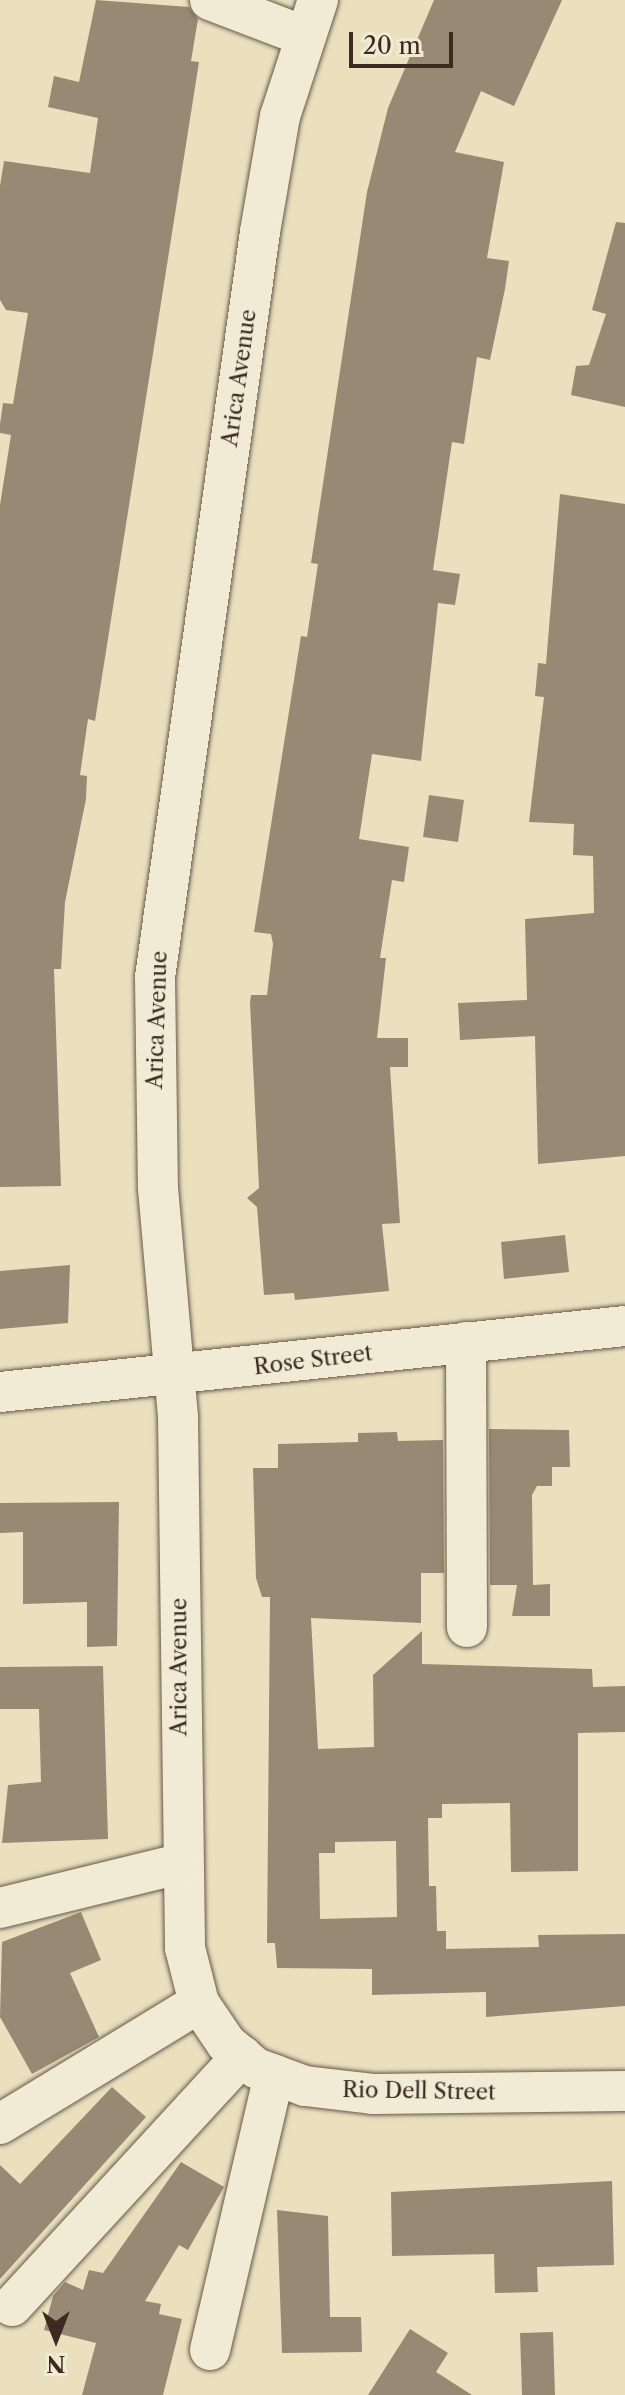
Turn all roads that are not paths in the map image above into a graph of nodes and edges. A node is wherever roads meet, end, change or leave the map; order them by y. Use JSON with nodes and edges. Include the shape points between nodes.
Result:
{"nodes":[{"id":1,"x":210,"y":0,"type":"edge"},
{"id":2,"x":312,"y":10,"type":"edge"},
{"id":3,"x":625,"y":1326,"type":"edge"},
{"id":4,"x":466,"y":1342,"type":"junction"},
{"id":5,"x":176,"y":1376,"type":"junction"},
{"id":6,"x":0,"y":1392,"type":"edge"},
{"id":7,"x":467,"y":1627,"type":"dead end"},
{"id":8,"x":179,"y":1864,"type":"junction"},
{"id":9,"x":0,"y":1908,"type":"edge"},
{"id":10,"x":199,"y":2003,"type":"junction"},
{"id":11,"x":247,"y":2058,"type":"junction"},
{"id":12,"x":625,"y":2091,"type":"edge"},
{"id":13,"x":0,"y":2124,"type":"edge"},
{"id":14,"x":12,"y":2306,"type":"dead end"},
{"id":15,"x":210,"y":2350,"type":"dead end"}],
"edges":[{"from":1,"to":2,"type":"street"},
{"from":2,"to":5,"type":"street","name":"Arica Avenue","via":[[260,232],[155,977],[157,1174]]},
{"from":3,"to":4,"type":"street","name":"Rose Street"},
{"from":4,"to":5,"type":"street","name":"Rose Street"},
{"from":4,"to":7,"type":"street"},
{"from":5,"to":6,"type":"street","name":"Rose Street"},
{"from":5,"to":8,"type":"street","name":"Arica Avenue"},
{"from":8,"to":9,"type":"street"},
{"from":8,"to":10,"type":"street","name":"Arica Avenue","via":[[185,1948]]},
{"from":10,"to":11,"type":"street","name":"Arica Avenue"},
{"from":10,"to":13,"type":"street"},
{"from":11,"to":12,"type":"street","name":"Rio Dell Street","via":[[305,2086],[373,2094]]},
{"from":11,"to":14,"type":"street"},
{"from":11,"to":15,"type":"street"}]}
